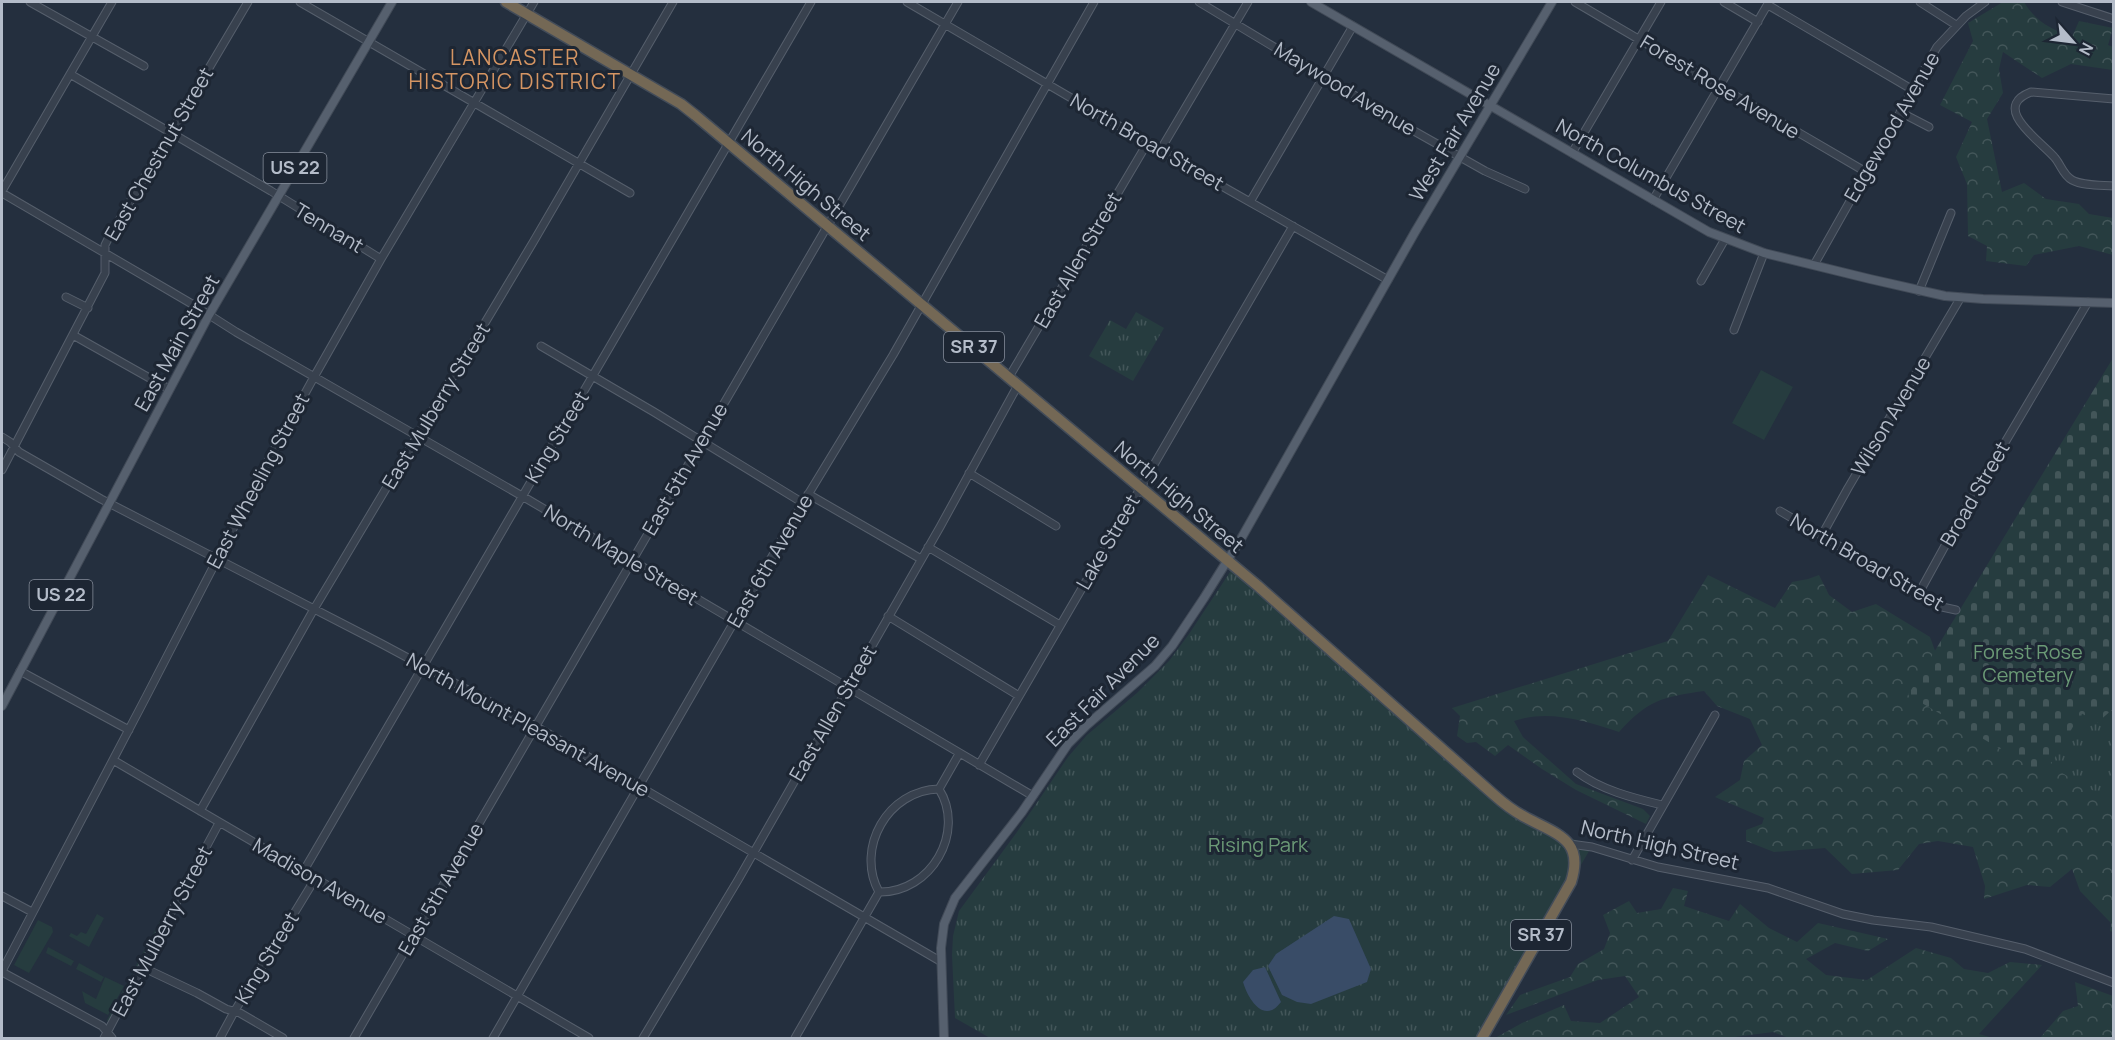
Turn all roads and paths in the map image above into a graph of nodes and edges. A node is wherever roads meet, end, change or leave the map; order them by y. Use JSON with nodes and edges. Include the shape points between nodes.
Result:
{"nodes":[{"id":1,"x":30,"y":2,"type":"edge"},
{"id":2,"x":112,"y":2,"type":"edge"},
{"id":3,"x":248,"y":2,"type":"edge"},
{"id":4,"x":300,"y":2,"type":"edge"},
{"id":5,"x":392,"y":2,"type":"edge"},
{"id":6,"x":506,"y":2,"type":"edge"},
{"id":7,"x":534,"y":2,"type":"edge"},
{"id":8,"x":673,"y":2,"type":"edge"},
{"id":9,"x":811,"y":2,"type":"edge"},
{"id":10,"x":907,"y":2,"type":"edge"},
{"id":11,"x":958,"y":2,"type":"edge"},
{"id":12,"x":1094,"y":2,"type":"edge"},
{"id":13,"x":1199,"y":2,"type":"edge"},
{"id":14,"x":1248,"y":2,"type":"edge"},
{"id":15,"x":1311,"y":2,"type":"edge"},
{"id":16,"x":1552,"y":2,"type":"edge"},
{"id":17,"x":1575,"y":2,"type":"edge"},
{"id":18,"x":1661,"y":2,"type":"edge"},
{"id":19,"x":1724,"y":2,"type":"edge"},
{"id":20,"x":1920,"y":2,"type":"edge"},
{"id":21,"x":1985,"y":2,"type":"edge"},
{"id":22,"x":2062,"y":2,"type":"edge"},
{"id":23,"x":1768,"y":3,"type":"edge"},
{"id":24,"x":527,"y":14,"type":"junction"},
{"id":25,"x":2114,"y":19,"type":"edge"},
{"id":26,"x":1758,"y":22,"type":"junction"},
{"id":27,"x":945,"y":24,"type":"junction"},
{"id":28,"x":1235,"y":24,"type":"junction"},
{"id":29,"x":1353,"y":26,"type":"junction"},
{"id":30,"x":1956,"y":26,"type":"junction"},
{"id":31,"x":91,"y":36,"type":"junction"},
{"id":32,"x":1639,"y":39,"type":"junction"},
{"id":33,"x":369,"y":41,"type":"junction"},
{"id":34,"x":144,"y":66,"type":"dead end"},
{"id":35,"x":70,"y":74,"type":"junction"},
{"id":36,"x":630,"y":75,"type":"junction"},
{"id":37,"x":1323,"y":76,"type":"junction"},
{"id":38,"x":1047,"y":83,"type":"junction"},
{"id":39,"x":1719,"y":87,"type":"junction"},
{"id":40,"x":1913,"y":90,"type":"junction"},
{"id":41,"x":2114,"y":99,"type":"edge"},
{"id":42,"x":474,"y":102,"type":"junction"},
{"id":43,"x":1490,"y":105,"type":"junction"},
{"id":44,"x":1900,"y":112,"type":"junction"},
{"id":45,"x":1929,"y":127,"type":"dead end"},
{"id":46,"x":170,"y":134,"type":"junction"},
{"id":47,"x":1148,"y":142,"type":"junction"},
{"id":48,"x":728,"y":143,"type":"junction"},
{"id":49,"x":1161,"y":149,"type":"junction"},
{"id":50,"x":1572,"y":153,"type":"junction"},
{"id":51,"x":1460,"y":157,"type":"junction"},
{"id":52,"x":578,"y":163,"type":"junction"},
{"id":53,"x":1866,"y":172,"type":"junction"},
{"id":54,"x":2114,"y":186,"type":"edge"},
{"id":55,"x":1525,"y":189,"type":"dead end"},
{"id":56,"x":2,"y":192,"type":"edge"},
{"id":57,"x":630,"y":193,"type":"dead end"},
{"id":58,"x":278,"y":196,"type":"junction"},
{"id":59,"x":1653,"y":200,"type":"junction"},
{"id":60,"x":1250,"y":202,"type":"junction"},
{"id":61,"x":1951,"y":213,"type":"dead end"},
{"id":62,"x":828,"y":226,"type":"junction"},
{"id":63,"x":1293,"y":226,"type":"junction"},
{"id":64,"x":1725,"y":239,"type":"junction"},
{"id":65,"x":1764,"y":253,"type":"junction"},
{"id":66,"x":106,"y":254,"type":"junction"},
{"id":67,"x":381,"y":259,"type":"junction"},
{"id":68,"x":1814,"y":265,"type":"junction"},
{"id":69,"x":1388,"y":280,"type":"junction"},
{"id":70,"x":1701,"y":281,"type":"dead end"},
{"id":71,"x":1919,"y":291,"type":"junction"},
{"id":72,"x":66,"y":297,"type":"dead end"},
{"id":73,"x":1961,"y":297,"type":"junction"},
{"id":74,"x":2088,"y":302,"type":"junction"},
{"id":75,"x":2114,"y":303,"type":"edge"},
{"id":76,"x":921,"y":304,"type":"junction"},
{"id":77,"x":88,"y":308,"type":"junction"},
{"id":78,"x":209,"y":315,"type":"junction"},
{"id":79,"x":1734,"y":330,"type":"dead end"},
{"id":80,"x":73,"y":335,"type":"junction"},
{"id":81,"x":541,"y":346,"type":"dead end"},
{"id":82,"x":314,"y":377,"type":"junction"},
{"id":83,"x":592,"y":377,"type":"junction"},
{"id":84,"x":1009,"y":377,"type":"junction"},
{"id":85,"x":1018,"y":385,"type":"junction"},
{"id":86,"x":169,"y":389,"type":"junction"},
{"id":87,"x":418,"y":436,"type":"junction"},
{"id":88,"x":2,"y":437,"type":"edge"},
{"id":89,"x":701,"y":442,"type":"junction"},
{"id":90,"x":14,"y":447,"type":"junction"},
{"id":91,"x":2,"y":470,"type":"edge"},
{"id":92,"x":969,"y":473,"type":"junction"},
{"id":93,"x":1140,"y":488,"type":"junction"},
{"id":94,"x":808,"y":494,"type":"junction"},
{"id":95,"x":522,"y":496,"type":"junction"},
{"id":96,"x":109,"y":503,"type":"junction"},
{"id":97,"x":802,"y":503,"type":"junction"},
{"id":98,"x":1780,"y":511,"type":"dead end"},
{"id":99,"x":1056,"y":526,"type":"dead end"},
{"id":100,"x":1822,"y":535,"type":"junction"},
{"id":101,"x":928,"y":547,"type":"junction"},
{"id":102,"x":217,"y":559,"type":"junction"},
{"id":103,"x":921,"y":559,"type":"junction"},
{"id":104,"x":631,"y":561,"type":"junction"},
{"id":105,"x":1228,"y":561,"type":"junction"},
{"id":106,"x":1919,"y":592,"type":"junction"},
{"id":107,"x":314,"y":609,"type":"junction"},
{"id":108,"x":1956,"y":610,"type":"dead end"},
{"id":109,"x":888,"y":616,"type":"junction"},
{"id":110,"x":736,"y":622,"type":"junction"},
{"id":111,"x":1060,"y":625,"type":"junction"},
{"id":112,"x":423,"y":667,"type":"junction"},
{"id":113,"x":20,"y":671,"type":"junction"},
{"id":114,"x":848,"y":688,"type":"junction"},
{"id":115,"x":1019,"y":696,"type":"junction"},
{"id":116,"x":2,"y":706,"type":"edge"},
{"id":117,"x":1715,"y":716,"type":"dead end"},
{"id":118,"x":535,"y":726,"type":"junction"},
{"id":119,"x":129,"y":730,"type":"junction"},
{"id":120,"x":959,"y":754,"type":"junction"},
{"id":121,"x":113,"y":760,"type":"junction"},
{"id":122,"x":979,"y":765,"type":"junction"},
{"id":123,"x":1577,"y":772,"type":"dead end"},
{"id":124,"x":640,"y":786,"type":"junction"},
{"id":125,"x":939,"y":789,"type":"junction"},
{"id":126,"x":1033,"y":796,"type":"junction"},
{"id":127,"x":1662,"y":805,"type":"junction"},
{"id":128,"x":200,"y":811,"type":"junction"},
{"id":129,"x":219,"y":823,"type":"junction"},
{"id":130,"x":1570,"y":843,"type":"junction"},
{"id":131,"x":754,"y":852,"type":"junction"},
{"id":132,"x":1632,"y":860,"type":"junction"},
{"id":133,"x":303,"y":872,"type":"junction"},
{"id":134,"x":315,"y":879,"type":"junction"},
{"id":135,"x":879,"y":892,"type":"junction"},
{"id":136,"x":2,"y":896,"type":"edge"},
{"id":137,"x":32,"y":912,"type":"junction"},
{"id":138,"x":865,"y":918,"type":"junction"},
{"id":139,"x":414,"y":937,"type":"junction"},
{"id":140,"x":940,"y":961,"type":"junction"},
{"id":141,"x":142,"y":967,"type":"junction"},
{"id":142,"x":2,"y":972,"type":"edge"},
{"id":143,"x":2114,"y":983,"type":"edge"},
{"id":144,"x":516,"y":997,"type":"junction"},
{"id":145,"x":234,"y":1012,"type":"junction"},
{"id":146,"x":108,"y":1036,"type":"edge"},
{"id":147,"x":220,"y":1038,"type":"edge"},
{"id":148,"x":283,"y":1038,"type":"edge"},
{"id":149,"x":354,"y":1038,"type":"edge"},
{"id":150,"x":493,"y":1038,"type":"edge"},
{"id":151,"x":589,"y":1038,"type":"edge"},
{"id":152,"x":644,"y":1038,"type":"edge"},
{"id":153,"x":795,"y":1038,"type":"edge"},
{"id":154,"x":944,"y":1038,"type":"edge"},
{"id":155,"x":1482,"y":1038,"type":"edge"}],
"edges":[{"from":1,"to":31,"type":"street"},
{"from":2,"to":31,"type":"street"},
{"from":3,"to":46,"type":"street","name":"East Chestnut Street"},
{"from":4,"to":33,"type":"street"},
{"from":5,"to":33,"type":"main road","name":"East Main Street","number":"US 22"},
{"from":6,"to":24,"type":"highway","name":"North High Street","number":"SR 37"},
{"from":7,"to":24,"type":"street","name":"East Wheeling Street"},
{"from":8,"to":36,"type":"street","name":"East Mulberry Street"},
{"from":9,"to":48,"type":"street","name":"King Street"},
{"from":10,"to":27,"type":"street","name":"North Broad Street"},
{"from":11,"to":27,"type":"street","name":"East 5th Avenue"},
{"from":12,"to":38,"type":"street","name":"East 6th Avenue"},
{"from":13,"to":28,"type":"street","name":"Maywood Avenue"},
{"from":14,"to":28,"type":"street"},
{"from":15,"to":29,"type":"main road","name":"North Columbus Street"},
{"from":16,"to":43,"type":"main road","name":"West Fair Avenue"},
{"from":17,"to":32,"type":"street","name":"Forest Rose Avenue"},
{"from":18,"to":32,"type":"street"},
{"from":19,"to":26,"type":"street"},
{"from":20,"to":30,"type":"street"},
{"from":21,"to":30,"type":"street","name":"Edgewood Avenue"},
{"from":22,"to":25,"type":"street"},
{"from":23,"to":26,"type":"street"},
{"from":23,"to":40,"type":"street"},
{"from":24,"to":36,"type":"highway","name":"North High Street","number":"SR 37"},
{"from":24,"to":42,"type":"street","name":"East Wheeling Street"},
{"from":26,"to":39,"type":"street"},
{"from":27,"to":38,"type":"street","name":"North Broad Street"},
{"from":27,"to":62,"type":"street","name":"East 5th Avenue"},
{"from":28,"to":37,"type":"street","name":"Maywood Avenue"},
{"from":28,"to":49,"type":"street"},
{"from":29,"to":37,"type":"street"},
{"from":29,"to":43,"type":"main road","name":"North Columbus Street"},
{"from":30,"to":40,"type":"street","name":"Edgewood Avenue","via":[[1937,47]]},
{"from":31,"to":34,"type":"street"},
{"from":31,"to":35,"type":"street"},
{"from":32,"to":39,"type":"street","name":"Forest Rose Avenue"},
{"from":32,"to":50,"type":"street"},
{"from":33,"to":42,"type":"street"},
{"from":33,"to":58,"type":"main road","name":"East Main Street","number":"US 22"},
{"from":35,"to":46,"type":"street","name":"Tennant"},
{"from":35,"to":56,"type":"street"},
{"from":36,"to":48,"type":"highway","name":"North High Street","number":"SR 37","via":[[681,104]]},
{"from":36,"to":52,"type":"street","name":"East Mulberry Street"},
{"from":37,"to":51,"type":"street","name":"Maywood Avenue"},
{"from":37,"to":60,"type":"street"},
{"from":38,"to":47,"type":"street","name":"North Broad Street"},
{"from":38,"to":76,"type":"street","name":"East 6th Avenue"},
{"from":39,"to":53,"type":"street","name":"Forest Rose Avenue"},
{"from":39,"to":59,"type":"street"},
{"from":40,"to":44,"type":"street","name":"Edgewood Avenue"},
{"from":41,"to":54,"type":"street","via":[[2031,92],[2017,102],[2015,110],[2022,126],[2055,157],[2069,178]]},
{"from":42,"to":52,"type":"street"},
{"from":42,"to":67,"type":"street","name":"East Wheeling Street"},
{"from":43,"to":50,"type":"main road","name":"North Columbus Street"},
{"from":43,"to":51,"type":"main road","name":"West Fair Avenue"},
{"from":44,"to":45,"type":"street"},
{"from":44,"to":53,"type":"street","name":"Edgewood Avenue"},
{"from":46,"to":58,"type":"street","name":"Tennant"},
{"from":46,"to":66,"type":"street","name":"East Chestnut Street","via":[[105,244]]},
{"from":47,"to":49,"type":"street","name":"North Broad Street"},
{"from":47,"to":84,"type":"street","name":"East Allen Street"},
{"from":48,"to":62,"type":"highway","name":"North High Street","number":"SR 37"},
{"from":48,"to":83,"type":"street","name":"King Street"},
{"from":49,"to":60,"type":"street","name":"North Broad Street"},
{"from":50,"to":59,"type":"main road","name":"North Columbus Street"},
{"from":51,"to":55,"type":"street","name":"Maywood Avenue"},
{"from":51,"to":69,"type":"main road","name":"West Fair Avenue"},
{"from":52,"to":57,"type":"street"},
{"from":52,"to":87,"type":"street","name":"East Mulberry Street"},
{"from":53,"to":68,"type":"street","name":"Edgewood Avenue"},
{"from":56,"to":66,"type":"street","name":"North Maple Street"},
{"from":58,"to":67,"type":"street","name":"Tennant"},
{"from":58,"to":78,"type":"main road","name":"East Main Street","number":"US 22"},
{"from":59,"to":64,"type":"main road","name":"North Columbus Street"},
{"from":60,"to":63,"type":"street","name":"North Broad Street"},
{"from":61,"to":71,"type":"street"},
{"from":62,"to":76,"type":"highway","name":"North High Street","number":"SR 37"},
{"from":62,"to":89,"type":"street","name":"East 5th Avenue"},
{"from":63,"to":69,"type":"street","name":"North Broad Street"},
{"from":63,"to":93,"type":"street","name":"Lake Street"},
{"from":64,"to":65,"type":"main road","name":"North Columbus Street"},
{"from":64,"to":70,"type":"street"},
{"from":65,"to":68,"type":"main road","name":"North Columbus Street"},
{"from":65,"to":79,"type":"street"},
{"from":66,"to":77,"type":"street","name":"East Chestnut Street","via":[[105,273]]},
{"from":66,"to":78,"type":"street","name":"North Maple Street"},
{"from":67,"to":82,"type":"street","name":"East Wheeling Street"},
{"from":68,"to":71,"type":"main road","name":"North Columbus Street"},
{"from":69,"to":105,"type":"main road","name":"East Fair Avenue"},
{"from":71,"to":73,"type":"main road","name":"North Columbus Street"},
{"from":72,"to":77,"type":"street"},
{"from":73,"to":74,"type":"main road","name":"North Columbus Street"},
{"from":73,"to":100,"type":"street","name":"Wilson Avenue"},
{"from":74,"to":75,"type":"main road","name":"North Columbus Street"},
{"from":74,"to":106,"type":"street","name":"Broad Street"},
{"from":76,"to":84,"type":"highway","name":"North High Street","number":"SR 37"},
{"from":76,"to":94,"type":"street","name":"East 6th Avenue"},
{"from":77,"to":80,"type":"street","name":"East Chestnut Street"},
{"from":78,"to":82,"type":"street","name":"North Maple Street"},
{"from":78,"to":86,"type":"main road","name":"East Main Street","number":"US 22"},
{"from":80,"to":86,"type":"street"},
{"from":80,"to":90,"type":"street","name":"East Chestnut Street"},
{"from":81,"to":83,"type":"street"},
{"from":82,"to":87,"type":"street","name":"North Maple Street"},
{"from":82,"to":102,"type":"street","name":"East Wheeling Street"},
{"from":83,"to":89,"type":"street"},
{"from":83,"to":95,"type":"street","name":"King Street"},
{"from":84,"to":85,"type":"highway","name":"North High Street","number":"SR 37"},
{"from":85,"to":92,"type":"street","name":"East Allen Street"},
{"from":85,"to":93,"type":"highway","name":"North High Street","number":"SR 37"},
{"from":86,"to":96,"type":"main road","name":"East Main Street","number":"US 22"},
{"from":87,"to":95,"type":"street","name":"North Maple Street"},
{"from":87,"to":107,"type":"street","name":"East Mulberry Street"},
{"from":88,"to":90,"type":"street","name":"North Mount Pleasant Avenue"},
{"from":89,"to":97,"type":"street"},
{"from":89,"to":104,"type":"street","name":"East 5th Avenue"},
{"from":90,"to":91,"type":"street","name":"East Chestnut Street"},
{"from":90,"to":96,"type":"street","name":"North Mount Pleasant Avenue"},
{"from":92,"to":99,"type":"street"},
{"from":92,"to":101,"type":"street","name":"East Allen Street"},
{"from":93,"to":105,"type":"highway","name":"North High Street","number":"SR 37"},
{"from":93,"to":111,"type":"street","name":"Lake Street"},
{"from":94,"to":97,"type":"street","name":"East 6th Avenue"},
{"from":94,"to":103,"type":"street"},
{"from":95,"to":104,"type":"street","name":"North Maple Street"},
{"from":95,"to":112,"type":"street","name":"King Street"},
{"from":96,"to":102,"type":"street","name":"North Mount Pleasant Avenue"},
{"from":96,"to":113,"type":"main road","name":"East Main Street","number":"US 22"},
{"from":97,"to":110,"type":"street","name":"East 6th Avenue"},
{"from":98,"to":100,"type":"street","name":"North Broad Street"},
{"from":100,"to":106,"type":"street","name":"North Broad Street"},
{"from":101,"to":103,"type":"street","name":"East Allen Street"},
{"from":101,"to":111,"type":"street"},
{"from":102,"to":107,"type":"street","name":"North Mount Pleasant Avenue"},
{"from":102,"to":119,"type":"street","name":"East Wheeling Street"},
{"from":103,"to":109,"type":"street","name":"East Allen Street"},
{"from":104,"to":110,"type":"street","name":"North Maple Street"},
{"from":104,"to":118,"type":"street","name":"East 5th Avenue"},
{"from":105,"to":126,"type":"main road","name":"East Fair Avenue","via":[[1164,656],[1076,736]]},
{"from":105,"to":130,"type":"highway","name":"North High Street","number":"SR 37","via":[[1493,794]]},
{"from":106,"to":108,"type":"street","name":"North Broad Street","via":[[1942,607]]},
{"from":107,"to":112,"type":"street","name":"North Mount Pleasant Avenue"},
{"from":107,"to":128,"type":"street","name":"East Mulberry Street"},
{"from":109,"to":114,"type":"street","name":"East Allen Street"},
{"from":109,"to":115,"type":"street"},
{"from":110,"to":114,"type":"street","name":"North Maple Street"},
{"from":110,"to":124,"type":"street","name":"East 6th Avenue"},
{"from":111,"to":115,"type":"street","name":"Lake Street"},
{"from":112,"to":118,"type":"street","name":"North Mount Pleasant Avenue"},
{"from":112,"to":133,"type":"street","name":"King Street"},
{"from":113,"to":116,"type":"main road","name":"East Main Street","number":"US 22"},
{"from":113,"to":119,"type":"street"},
{"from":114,"to":120,"type":"street","name":"North Maple Street"},
{"from":114,"to":131,"type":"street","name":"East Allen Street"},
{"from":115,"to":122,"type":"street","name":"Lake Street"},
{"from":117,"to":127,"type":"street"},
{"from":118,"to":124,"type":"street","name":"North Mount Pleasant Avenue"},
{"from":118,"to":139,"type":"street","name":"East 5th Avenue"},
{"from":119,"to":121,"type":"street","name":"East Wheeling Street"},
{"from":120,"to":122,"type":"street","name":"North Maple Street"},
{"from":120,"to":125,"type":"street"},
{"from":121,"to":128,"type":"street","name":"Madison Avenue"},
{"from":121,"to":137,"type":"street","name":"East Wheeling Street"},
{"from":122,"to":126,"type":"street","name":"North Maple Street"},
{"from":123,"to":127,"type":"street","via":[[1609,789]]},
{"from":124,"to":131,"type":"street","name":"North Mount Pleasant Avenue"},
{"from":124,"to":144,"type":"street","name":"East 6th Avenue"},
{"from":125,"to":135,"type":"street","via":[[906,797],[891,810],[879,829],[870,862]]},
{"from":125,"to":135,"type":"street","via":[[949,818],[942,849],[919,880],[901,890]]},
{"from":126,"to":140,"type":"main road","name":"East Fair Avenue","via":[[955,898],[944,924]]},
{"from":127,"to":132,"type":"street"},
{"from":128,"to":129,"type":"street","name":"Madison Avenue"},
{"from":129,"to":133,"type":"street","name":"Madison Avenue"},
{"from":129,"to":141,"type":"street","name":"East Mulberry Street"},
{"from":130,"to":132,"type":"street","name":"North High Street"},
{"from":130,"to":155,"type":"highway","number":"SR 37","via":[[1576,861],[1571,882]]},
{"from":131,"to":138,"type":"street","name":"North Mount Pleasant Avenue"},
{"from":131,"to":152,"type":"street","name":"East Allen Street"},
{"from":132,"to":143,"type":"street","name":"North High Street","via":[[1768,888],[1843,914],[1931,927],[2025,949]]},
{"from":133,"to":134,"type":"street","name":"Madison Avenue"},
{"from":134,"to":139,"type":"street","name":"Madison Avenue"},
{"from":134,"to":145,"type":"street","name":"King Street"},
{"from":135,"to":138,"type":"street"},
{"from":136,"to":137,"type":"street"},
{"from":137,"to":142,"type":"street","name":"East Wheeling Street"},
{"from":138,"to":140,"type":"street","name":"North Mount Pleasant Avenue"},
{"from":138,"to":153,"type":"street"},
{"from":139,"to":144,"type":"street","name":"Madison Avenue"},
{"from":139,"to":149,"type":"street","name":"East 5th Avenue"},
{"from":140,"to":154,"type":"main road","name":"East Fair Avenue"},
{"from":141,"to":145,"type":"street"},
{"from":141,"to":146,"type":"street","name":"East Mulberry Street"},
{"from":142,"to":146,"type":"street","via":[[103,1026]]},
{"from":144,"to":150,"type":"street","name":"East 6th Avenue"},
{"from":144,"to":151,"type":"street","name":"Madison Avenue"},
{"from":145,"to":147,"type":"street","name":"King Street"},
{"from":145,"to":148,"type":"street"}]}
